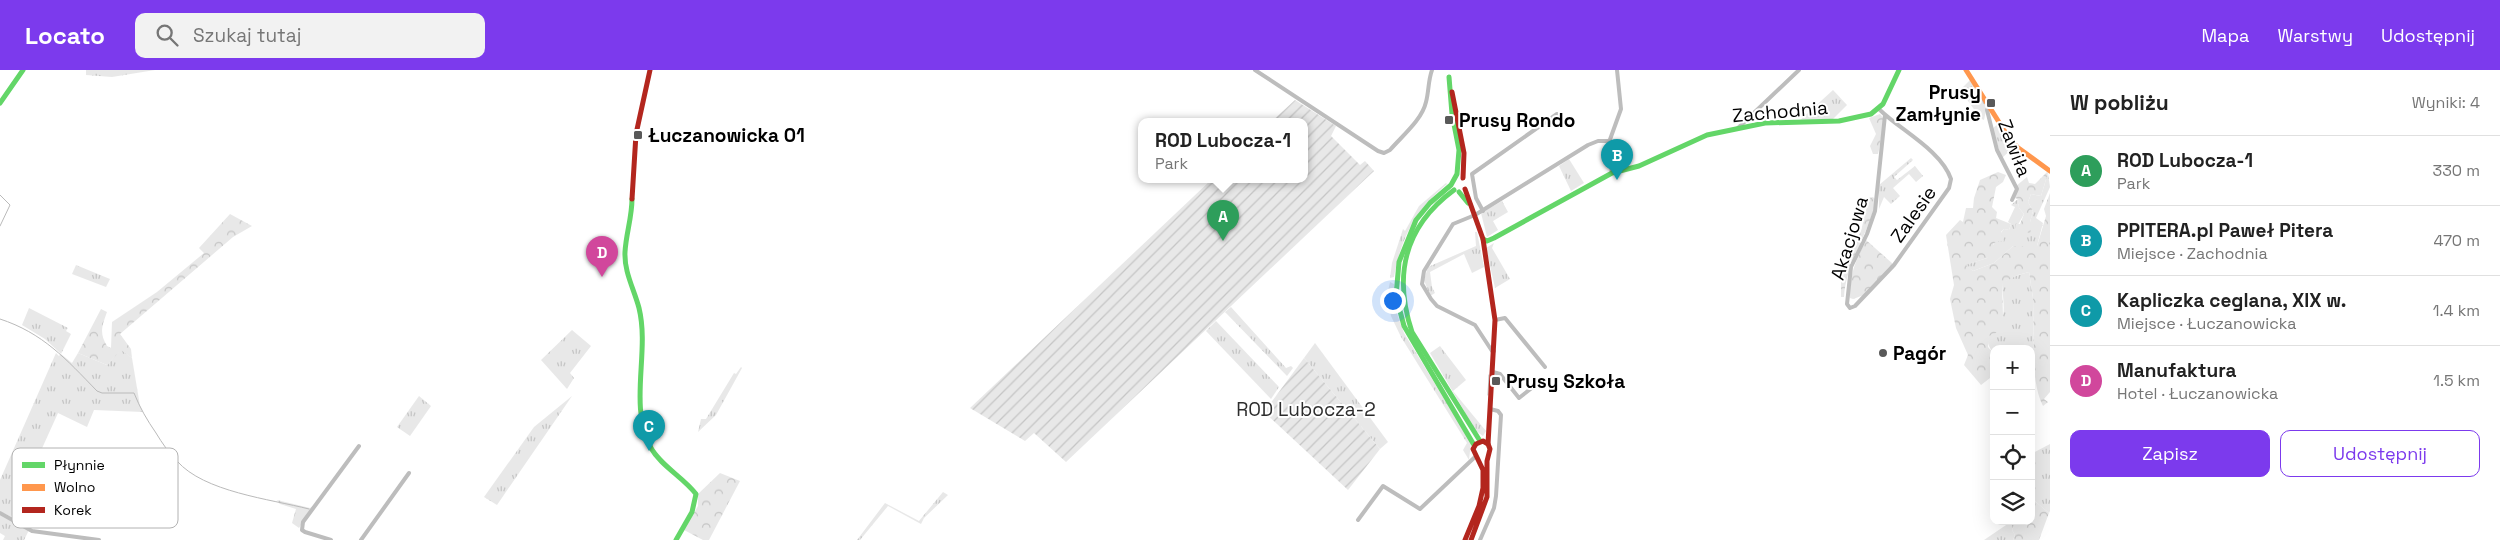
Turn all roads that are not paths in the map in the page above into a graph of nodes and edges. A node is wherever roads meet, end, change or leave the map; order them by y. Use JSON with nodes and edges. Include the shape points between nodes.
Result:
{"nodes":[{"id":1,"x":23,"y":70,"type":"edge"},
{"id":2,"x":650,"y":70,"type":"edge"},
{"id":3,"x":1255,"y":70,"type":"edge"},
{"id":4,"x":1432,"y":70,"type":"edge"},
{"id":5,"x":1448,"y":70,"type":"edge"},
{"id":6,"x":1617,"y":70,"type":"edge"},
{"id":7,"x":1799,"y":70,"type":"edge"},
{"id":8,"x":1899,"y":70,"type":"edge"},
{"id":9,"x":1966,"y":70,"type":"edge"},
{"id":10,"x":1449,"y":77,"type":"junction"},
{"id":11,"x":0,"y":103,"type":"edge"},
{"id":12,"x":1988,"y":105,"type":"junction"},
{"id":13,"x":1880,"y":110,"type":"junction"},
{"id":14,"x":1558,"y":114,"type":"dead end"},
{"id":15,"x":1885,"y":115,"type":"junction"},
{"id":16,"x":1738,"y":128,"type":"junction"},
{"id":17,"x":1610,"y":141,"type":"junction"},
{"id":18,"x":1612,"y":172,"type":"junction"},
{"id":19,"x":2050,"y":172,"type":"edge"},
{"id":20,"x":1456,"y":177,"type":"junction"},
{"id":21,"x":1463,"y":178,"type":"junction"},
{"id":22,"x":1451,"y":185,"type":"junction"},
{"id":23,"x":1460,"y":190,"type":"junction"},
{"id":24,"x":2012,"y":200,"type":"dead end"},
{"id":25,"x":1483,"y":211,"type":"junction"},
{"id":26,"x":1475,"y":215,"type":"junction"},
{"id":27,"x":1483,"y":239,"type":"junction"},
{"id":28,"x":1850,"y":308,"type":"joint"},
{"id":29,"x":1495,"y":320,"type":"junction"},
{"id":30,"x":1494,"y":351,"type":"junction"},
{"id":31,"x":1545,"y":366,"type":"dead end"},
{"id":32,"x":1493,"y":372,"type":"junction"},
{"id":33,"x":1533,"y":387,"type":"dead end"},
{"id":34,"x":1490,"y":409,"type":"junction"},
{"id":35,"x":1483,"y":442,"type":"junction"},
{"id":36,"x":1474,"y":445,"type":"junction"},
{"id":37,"x":359,"y":446,"type":"dead end"},
{"id":38,"x":1477,"y":457,"type":"junction"},
{"id":39,"x":1487,"y":457,"type":"junction"},
{"id":40,"x":409,"y":473,"type":"dead end"},
{"id":41,"x":0,"y":513,"type":"edge"},
{"id":42,"x":12,"y":520,"type":"edge"},
{"id":43,"x":1358,"y":520,"type":"dead end"},
{"id":44,"x":27,"y":528,"type":"edge"},
{"id":45,"x":98,"y":540,"type":"edge"},
{"id":46,"x":332,"y":540,"type":"edge"},
{"id":47,"x":361,"y":540,"type":"edge"},
{"id":48,"x":676,"y":540,"type":"edge"},
{"id":49,"x":1465,"y":540,"type":"edge"},
{"id":50,"x":1471,"y":540,"type":"edge"},
{"id":51,"x":1480,"y":540,"type":"edge"}],
"edges":[{"from":1,"to":11,"type":"street"},
{"from":2,"to":48,"type":"street","via":[[636,134],[626,263],[641,324],[641,414],[646,436],[657,457],[686,481],[696,494],[692,512]]},
{"from":3,"to":4,"type":"street","via":[[1382,152],[1390,150],[1422,111]]},
{"from":5,"to":10,"type":"street"},
{"from":6,"to":17,"type":"street","via":[[1621,109]]},
{"from":7,"to":16,"type":"street"},
{"from":8,"to":13,"type":"street"},
{"from":9,"to":12,"type":"street"},
{"from":10,"to":20,"type":"street","via":[[1459,164]]},
{"from":10,"to":21,"type":"street","via":[[1464,153]]},
{"from":12,"to":19,"type":"street","via":[[2017,147]]},
{"from":12,"to":24,"type":"street","name":"Zawiła","via":[[1997,150],[2017,189]]},
{"from":13,"to":15,"type":"street","name":"Zalesie"},
{"from":13,"to":16,"type":"street","name":"Zachodnia","via":[[1839,121]]},
{"from":14,"to":25,"type":"street","via":[[1472,174],[1476,198]]},
{"from":15,"to":28,"type":"street","name":"Akacjowa","via":[[1875,211],[1848,278],[1847,304]]},
{"from":15,"to":28,"type":"street","name":"Zalesie","via":[[1939,161],[1951,176],[1950,184],[1894,265]]},
{"from":16,"to":18,"type":"street","name":"Zachodnia","via":[[1707,135],[1639,166]]},
{"from":17,"to":18,"type":"street"},
{"from":17,"to":25,"type":"street","via":[[1588,145]]},
{"from":18,"to":27,"type":"street","name":"Zachodnia","via":[[1490,240]]},
{"from":20,"to":21,"type":"street"},
{"from":20,"to":22,"type":"street"},
{"from":21,"to":23,"type":"street","via":[[1466,184]]},
{"from":22,"to":23,"type":"street"},
{"from":22,"to":36,"type":"street","via":[[1416,220],[1399,262],[1396,296],[1404,326]]},
{"from":23,"to":26,"type":"street"},
{"from":23,"to":35,"type":"street","via":[[1436,203],[1420,223],[1404,262],[1401,293],[1404,313],[1412,332]]},
{"from":25,"to":26,"type":"street"},
{"from":26,"to":27,"type":"street"},
{"from":26,"to":30,"type":"street","via":[[1453,224],[1424,271],[1422,284],[1437,306],[1475,325]]},
{"from":27,"to":29,"type":"street"},
{"from":29,"to":30,"type":"street"},
{"from":29,"to":31,"type":"street","via":[[1505,318]]},
{"from":30,"to":32,"type":"street"},
{"from":32,"to":33,"type":"street","via":[[1500,374],[1519,398]]},
{"from":32,"to":34,"type":"street"},
{"from":34,"to":35,"type":"street","via":[[1490,431]]},
{"from":34,"to":51,"type":"street","via":[[1498,410],[1501,415],[1497,491],[1494,508]]},
{"from":35,"to":36,"type":"street"},
{"from":35,"to":39,"type":"street","via":[[1490,451]]},
{"from":36,"to":38,"type":"street"},
{"from":37,"to":46,"type":"street","via":[[301,528]]},
{"from":38,"to":39,"type":"street"},
{"from":38,"to":43,"type":"street","via":[[1420,508],[1384,486]]},
{"from":38,"to":49,"type":"street","via":[[1483,471],[1483,492]]},
{"from":39,"to":50,"type":"street","via":[[1487,497]]},
{"from":40,"to":47,"type":"street"},
{"from":41,"to":42,"type":"street"},
{"from":44,"to":45,"type":"street"}]}
